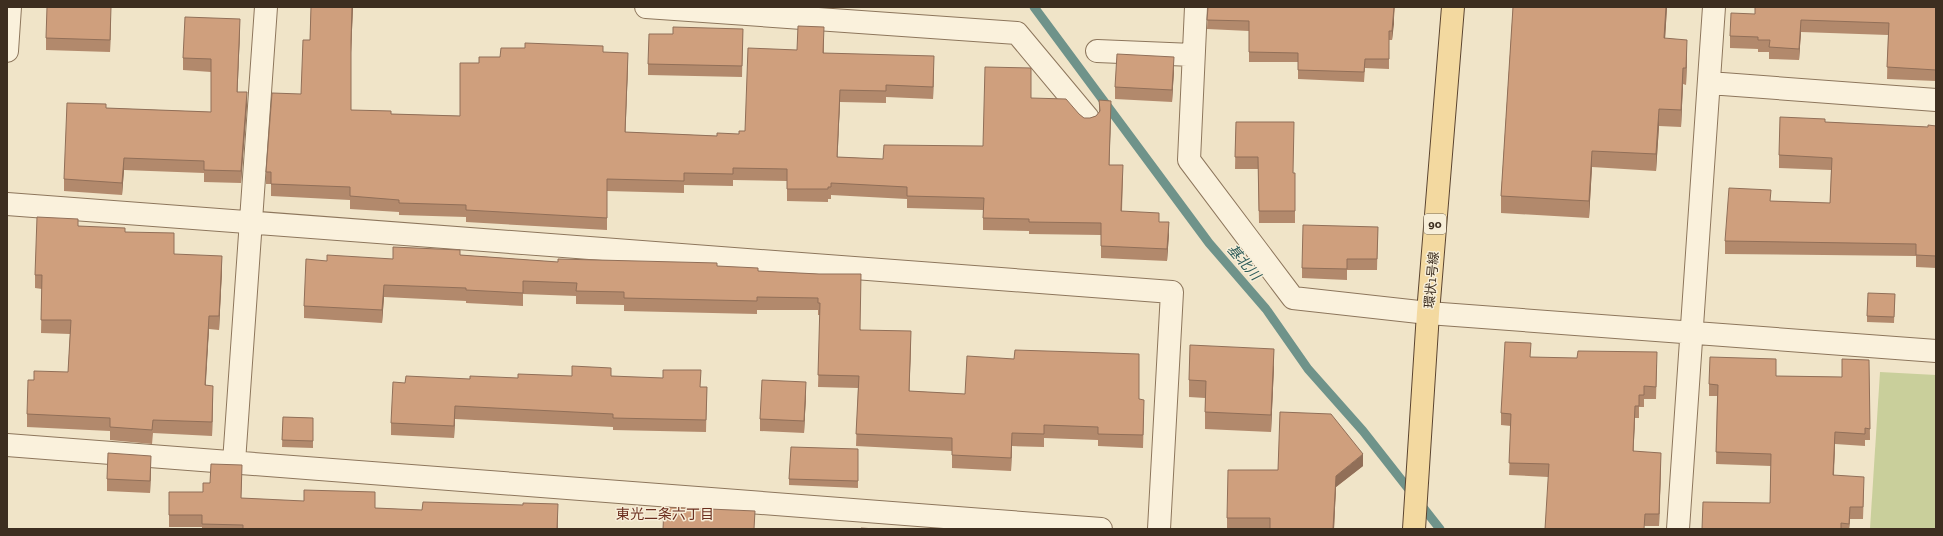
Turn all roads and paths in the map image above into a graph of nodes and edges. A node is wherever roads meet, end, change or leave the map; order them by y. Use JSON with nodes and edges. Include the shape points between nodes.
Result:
{"nodes":[{"id":1,"x":10,"y":7,"type":"edge"},
{"id":2,"x":266,"y":7,"type":"edge"},
{"id":3,"x":646,"y":7,"type":"edge"},
{"id":4,"x":1196,"y":7,"type":"edge"},
{"id":5,"x":1454,"y":7,"type":"edge"},
{"id":6,"x":1714,"y":7,"type":"edge"},
{"id":7,"x":7,"y":51,"type":"edge"},
{"id":8,"x":1097,"y":51,"type":"dead end"},
{"id":9,"x":1193,"y":54,"type":"junction"},
{"id":10,"x":1708,"y":83,"type":"junction"},
{"id":11,"x":1936,"y":100,"type":"edge"},
{"id":12,"x":1088,"y":118,"type":"edge"},
{"id":13,"x":7,"y":204,"type":"edge"},
{"id":14,"x":252,"y":223,"type":"junction"},
{"id":15,"x":1428,"y":313,"type":"junction"},
{"id":16,"x":1691,"y":333,"type":"junction"},
{"id":17,"x":1936,"y":351,"type":"edge"},
{"id":18,"x":7,"y":446,"type":"edge"},
{"id":19,"x":234,"y":462,"type":"junction"},
{"id":20,"x":1101,"y":529,"type":"edge"},
{"id":21,"x":1159,"y":529,"type":"edge"},
{"id":22,"x":1414,"y":529,"type":"edge"},
{"id":23,"x":1678,"y":529,"type":"edge"}],
"edges":[{"from":1,"to":7,"type":"street"},
{"from":2,"to":14,"type":"street"},
{"from":3,"to":12,"type":"street","via":[[1018,33]]},
{"from":4,"to":9,"type":"street"},
{"from":5,"to":15,"type":"main road","name":"環状1号線","number":"90"},
{"from":6,"to":10,"type":"street"},
{"from":8,"to":9,"type":"street"},
{"from":9,"to":15,"type":"street","via":[[1189,160],[1293,298]]},
{"from":10,"to":11,"type":"street"},
{"from":10,"to":16,"type":"street"},
{"from":13,"to":14,"type":"street"},
{"from":14,"to":19,"type":"street"},
{"from":14,"to":21,"type":"street","via":[[1172,292]]},
{"from":15,"to":16,"type":"street"},
{"from":15,"to":22,"type":"main road","name":"環状1号線","number":"90"},
{"from":16,"to":17,"type":"street"},
{"from":16,"to":23,"type":"street"},
{"from":18,"to":19,"type":"street"},
{"from":19,"to":20,"type":"street"}]}
